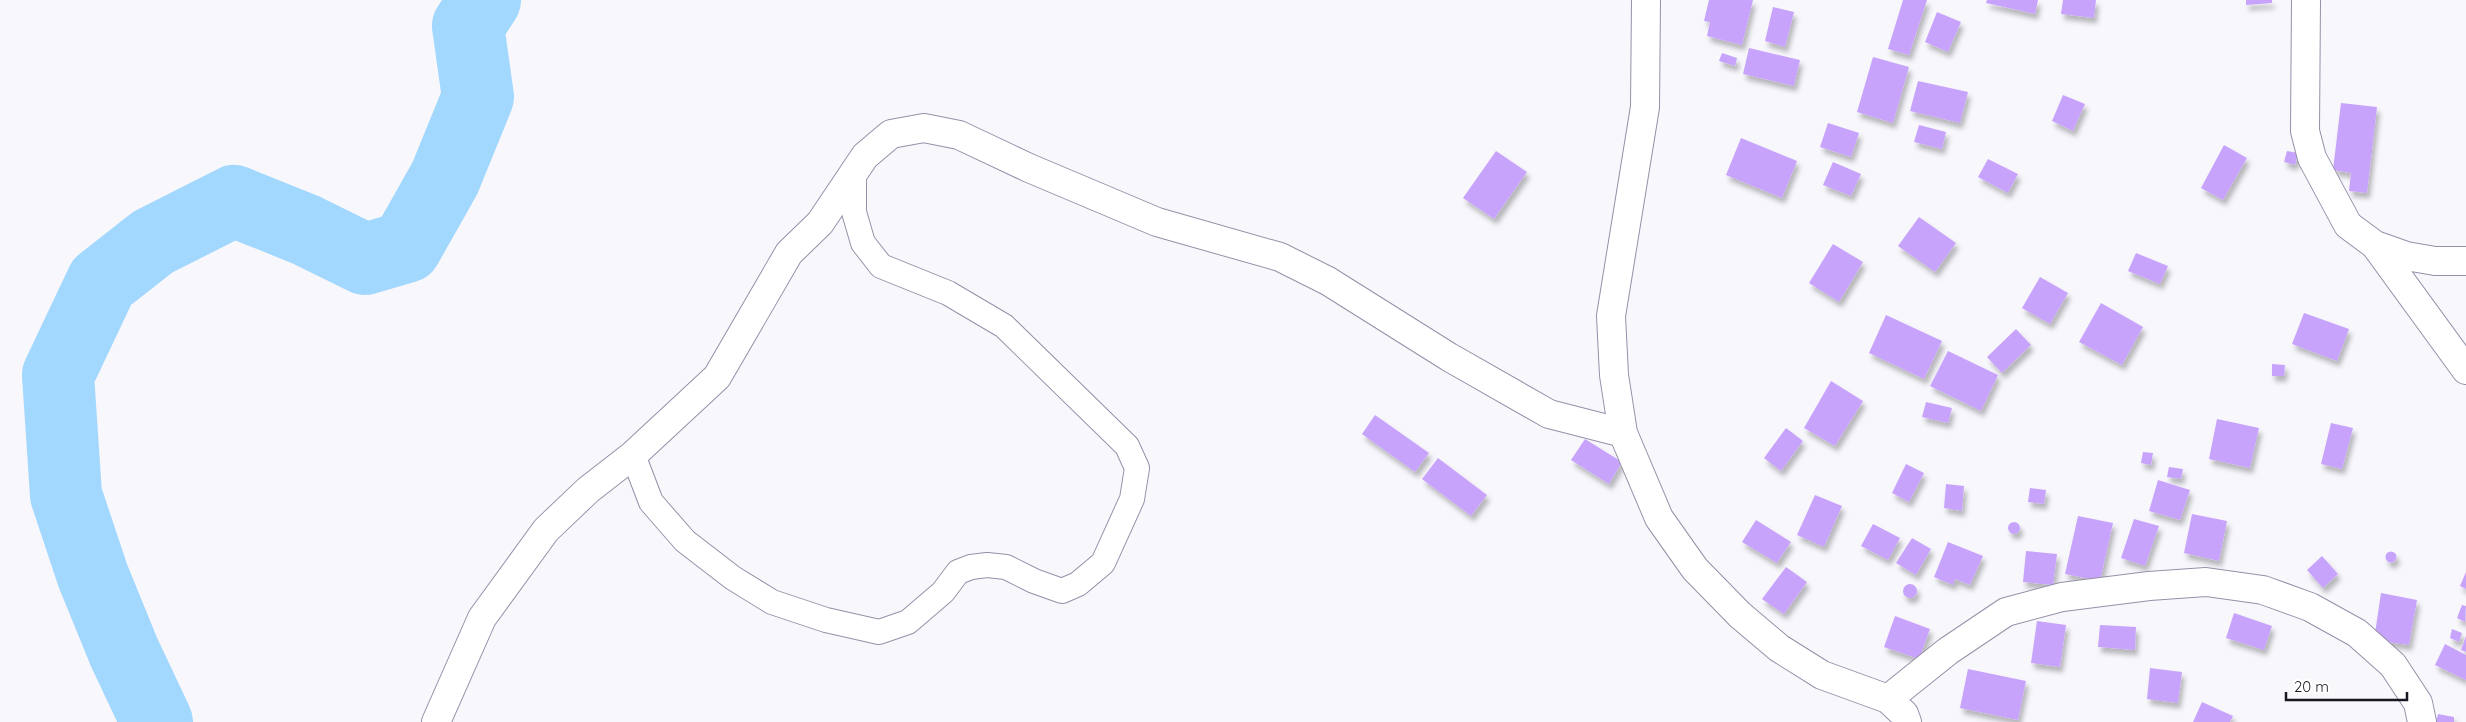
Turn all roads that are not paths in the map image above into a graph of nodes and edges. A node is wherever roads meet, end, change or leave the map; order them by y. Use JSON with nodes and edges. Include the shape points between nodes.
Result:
{"nodes":[{"id":1,"x":1646,"y":0,"type":"edge"},
{"id":2,"x":2306,"y":0,"type":"edge"},
{"id":3,"x":854,"y":173,"type":"junction"},
{"id":4,"x":2374,"y":245,"type":"junction"},
{"id":5,"x":2466,"y":261,"type":"edge"},
{"id":6,"x":2466,"y":370,"type":"edge"},
{"id":7,"x":1623,"y":434,"type":"junction"},
{"id":8,"x":633,"y":455,"type":"junction"},
{"id":9,"x":1888,"y":699,"type":"junction"},
{"id":10,"x":436,"y":722,"type":"edge"},
{"id":11,"x":1906,"y":722,"type":"edge"},
{"id":12,"x":2422,"y":722,"type":"edge"}],
"edges":[{"from":1,"to":7,"type":"street","via":[[1645,107],[1611,316],[1614,375]]},
{"from":2,"to":4,"type":"street","via":[[2305,131],[2312,158],[2348,225]]},
{"from":3,"to":7,"type":"street","via":[[865,156],[891,134],[924,128],[959,135],[1157,222],[1280,257],[1328,281],[1548,414]]},
{"from":3,"to":8,"type":"street","via":[[820,222],[789,253],[716,377]]},
{"from":3,"to":8,"type":"lane","via":[[854,212],[863,243],[881,266],[948,293],[1004,326],[1128,446],[1137,468],[1132,499],[1103,563],[1078,584],[1062,591],[1006,567],[971,567],[958,572],[943,592],[908,622],[879,632],[826,620],[772,602],[733,578],[686,541],[651,502]]},
{"from":4,"to":5,"type":"street","via":[[2406,256],[2435,261]]},
{"from":4,"to":6,"type":"street"},
{"from":7,"to":9,"type":"street","via":[[1659,518],[1695,569],[1740,615],[1779,648],[1822,675]]},
{"from":8,"to":10,"type":"street","via":[[588,490],[553,524],[516,570],[482,618]]},
{"from":9,"to":11,"type":"street","via":[[1904,714]]},
{"from":9,"to":12,"type":"street","via":[[1948,651],[2006,612],[2062,597],[2206,582],[2263,590],[2310,607],[2357,633],[2393,664],[2418,704]]}]}
